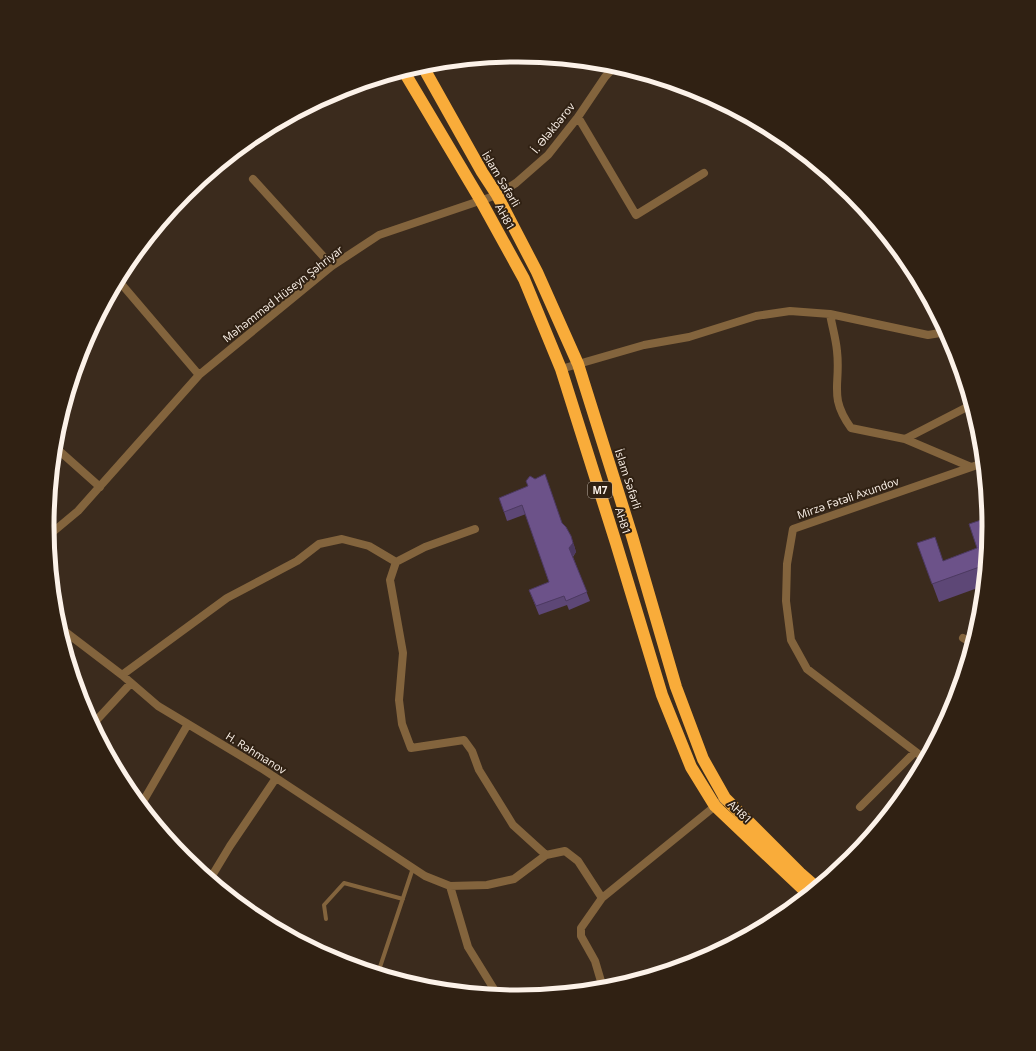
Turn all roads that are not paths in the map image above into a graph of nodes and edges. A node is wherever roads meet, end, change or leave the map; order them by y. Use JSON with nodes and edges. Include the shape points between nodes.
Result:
{"nodes":[{"id":1,"x":425,"y":70,"type":"edge"},
{"id":2,"x":611,"y":70,"type":"edge"},
{"id":3,"x":406,"y":75,"type":"edge"},
{"id":4,"x":578,"y":117,"type":"junction"},
{"id":5,"x":704,"y":173,"type":"dead end"},
{"id":6,"x":253,"y":179,"type":"dead end"},
{"id":7,"x":497,"y":194,"type":"junction"},
{"id":8,"x":481,"y":201,"type":"junction"},
{"id":9,"x":332,"y":266,"type":"junction"},
{"id":10,"x":122,"y":284,"type":"edge"},
{"id":11,"x":830,"y":314,"type":"junction"},
{"id":12,"x":940,"y":333,"type":"edge"},
{"id":13,"x":578,"y":364,"type":"junction"},
{"id":14,"x":561,"y":370,"type":"junction"},
{"id":15,"x":199,"y":375,"type":"junction"},
{"id":16,"x":966,"y":407,"type":"edge"},
{"id":17,"x":905,"y":439,"type":"junction"},
{"id":18,"x":60,"y":452,"type":"edge"},
{"id":19,"x":978,"y":465,"type":"edge"},
{"id":20,"x":971,"y":467,"type":"junction"},
{"id":21,"x":100,"y":487,"type":"junction"},
{"id":22,"x":476,"y":529,"type":"dead end"},
{"id":23,"x":54,"y":531,"type":"edge"},
{"id":24,"x":396,"y":562,"type":"junction"},
{"id":25,"x":67,"y":633,"type":"edge"},
{"id":26,"x":963,"y":638,"type":"dead end"},
{"id":27,"x":967,"y":640,"type":"edge"},
{"id":28,"x":122,"y":675,"type":"junction"},
{"id":29,"x":131,"y":683,"type":"junction"},
{"id":30,"x":97,"y":720,"type":"edge"},
{"id":31,"x":188,"y":724,"type":"junction"},
{"id":32,"x":915,"y":752,"type":"junction"},
{"id":33,"x":921,"y":756,"type":"edge"},
{"id":34,"x":276,"y":778,"type":"junction"},
{"id":35,"x":725,"y":798,"type":"junction"},
{"id":36,"x":144,"y":800,"type":"edge"},
{"id":37,"x":715,"y":806,"type":"junction"},
{"id":38,"x":860,"y":807,"type":"dead end"},
{"id":39,"x":546,"y":855,"type":"junction"},
{"id":40,"x":413,"y":868,"type":"junction"},
{"id":41,"x":213,"y":875,"type":"edge"},
{"id":42,"x":812,"y":884,"type":"edge"},
{"id":43,"x":450,"y":886,"type":"junction"},
{"id":44,"x":804,"y":890,"type":"edge"},
{"id":45,"x":602,"y":898,"type":"junction"},
{"id":46,"x":403,"y":899,"type":"junction"},
{"id":47,"x":326,"y":919,"type":"dead end"},
{"id":48,"x":380,"y":968,"type":"edge"},
{"id":49,"x":601,"y":982,"type":"edge"},
{"id":50,"x":494,"y":989,"type":"edge"}],
"edges":[{"from":1,"to":7,"type":"highway","name":"İslam Səfərli","number":"M7"},
{"from":2,"to":4,"type":"street","name":"İ. Ələkbərov"},
{"from":3,"to":8,"type":"highway","name":"AH81","number":"M7"},
{"from":4,"to":5,"type":"street","via":[[636,214]]},
{"from":4,"to":7,"type":"street","name":"İ. Ələkbərov","via":[[548,155],[516,183]]},
{"from":6,"to":9,"type":"street"},
{"from":7,"to":8,"type":"street","name":"Məhəmməd Hüseyn Şəhriyar"},
{"from":7,"to":13,"type":"highway","name":"İslam Səfərli","number":"M7","via":[[537,272]]},
{"from":8,"to":9,"type":"street","name":"Məhəmməd Hüseyn Şəhriyar","via":[[379,235]]},
{"from":8,"to":14,"type":"highway","name":"AH81","number":"M7","via":[[524,279]]},
{"from":9,"to":15,"type":"street","name":"Məhəmməd Hüseyn Şəhriyar"},
{"from":10,"to":15,"type":"street"},
{"from":11,"to":12,"type":"street","via":[[928,335]]},
{"from":11,"to":13,"type":"street","via":[[790,312],[756,316],[689,337],[644,345]]},
{"from":11,"to":17,"type":"street","via":[[837,352],[836,400],[842,416],[851,428]]},
{"from":13,"to":14,"type":"street"},
{"from":13,"to":35,"type":"highway","name":"İslam Səfərli","number":"M7","via":[[676,688],[703,759]]},
{"from":14,"to":37,"type":"highway","name":"AH81","number":"M7","via":[[662,695],[691,768]]},
{"from":15,"to":21,"type":"street","name":"Məhəmməd Hüseyn Şəhriyar"},
{"from":16,"to":17,"type":"street"},
{"from":17,"to":20,"type":"street"},
{"from":18,"to":21,"type":"street"},
{"from":19,"to":20,"type":"street","name":"Mirzə Fətəli Axundov"},
{"from":20,"to":32,"type":"street","name":"Mirzə Fətəli Axundov","via":[[793,529],[787,564],[786,601],[792,640],[807,669]]},
{"from":21,"to":23,"type":"street","name":"Məhəmməd Hüseyn Şəhriyar","via":[[78,511]]},
{"from":22,"to":24,"type":"street","via":[[425,547]]},
{"from":24,"to":28,"type":"street","via":[[369,546],[342,539],[319,544],[297,562],[227,598]]},
{"from":24,"to":39,"type":"street","via":[[390,580],[403,653],[399,700],[402,724],[411,748],[464,740],[513,825]]},
{"from":25,"to":28,"type":"street","name":"H. Rəhmanov"},
{"from":26,"to":27,"type":"street"},
{"from":28,"to":29,"type":"street","name":"H. Rəhmanov"},
{"from":29,"to":30,"type":"street"},
{"from":29,"to":31,"type":"street","name":"H. Rəhmanov","via":[[158,706]]},
{"from":31,"to":34,"type":"street","name":"H. Rəhmanov"},
{"from":31,"to":36,"type":"street"},
{"from":32,"to":33,"type":"street","name":"Mirzə Fətəli Axundov"},
{"from":32,"to":38,"type":"street"},
{"from":34,"to":40,"type":"street","name":"H. Rəhmanov"},
{"from":34,"to":41,"type":"street"},
{"from":35,"to":37,"type":"street"},
{"from":35,"to":42,"type":"highway","name":"İslam Səfərli","number":"M7"},
{"from":37,"to":44,"type":"highway","name":"AH81","number":"M7"},
{"from":37,"to":45,"type":"street"},
{"from":39,"to":43,"type":"street","via":[[514,879],[487,885]]},
{"from":39,"to":45,"type":"street","via":[[565,851],[578,862]]},
{"from":40,"to":43,"type":"street","name":"H. Rəhmanov"},
{"from":40,"to":46,"type":"lane"},
{"from":43,"to":50,"type":"street","via":[[468,947]]},
{"from":45,"to":49,"type":"street","via":[[581,928],[581,936],[595,961]]},
{"from":46,"to":47,"type":"lane","via":[[344,883],[324,905]]},
{"from":46,"to":48,"type":"lane"}]}
